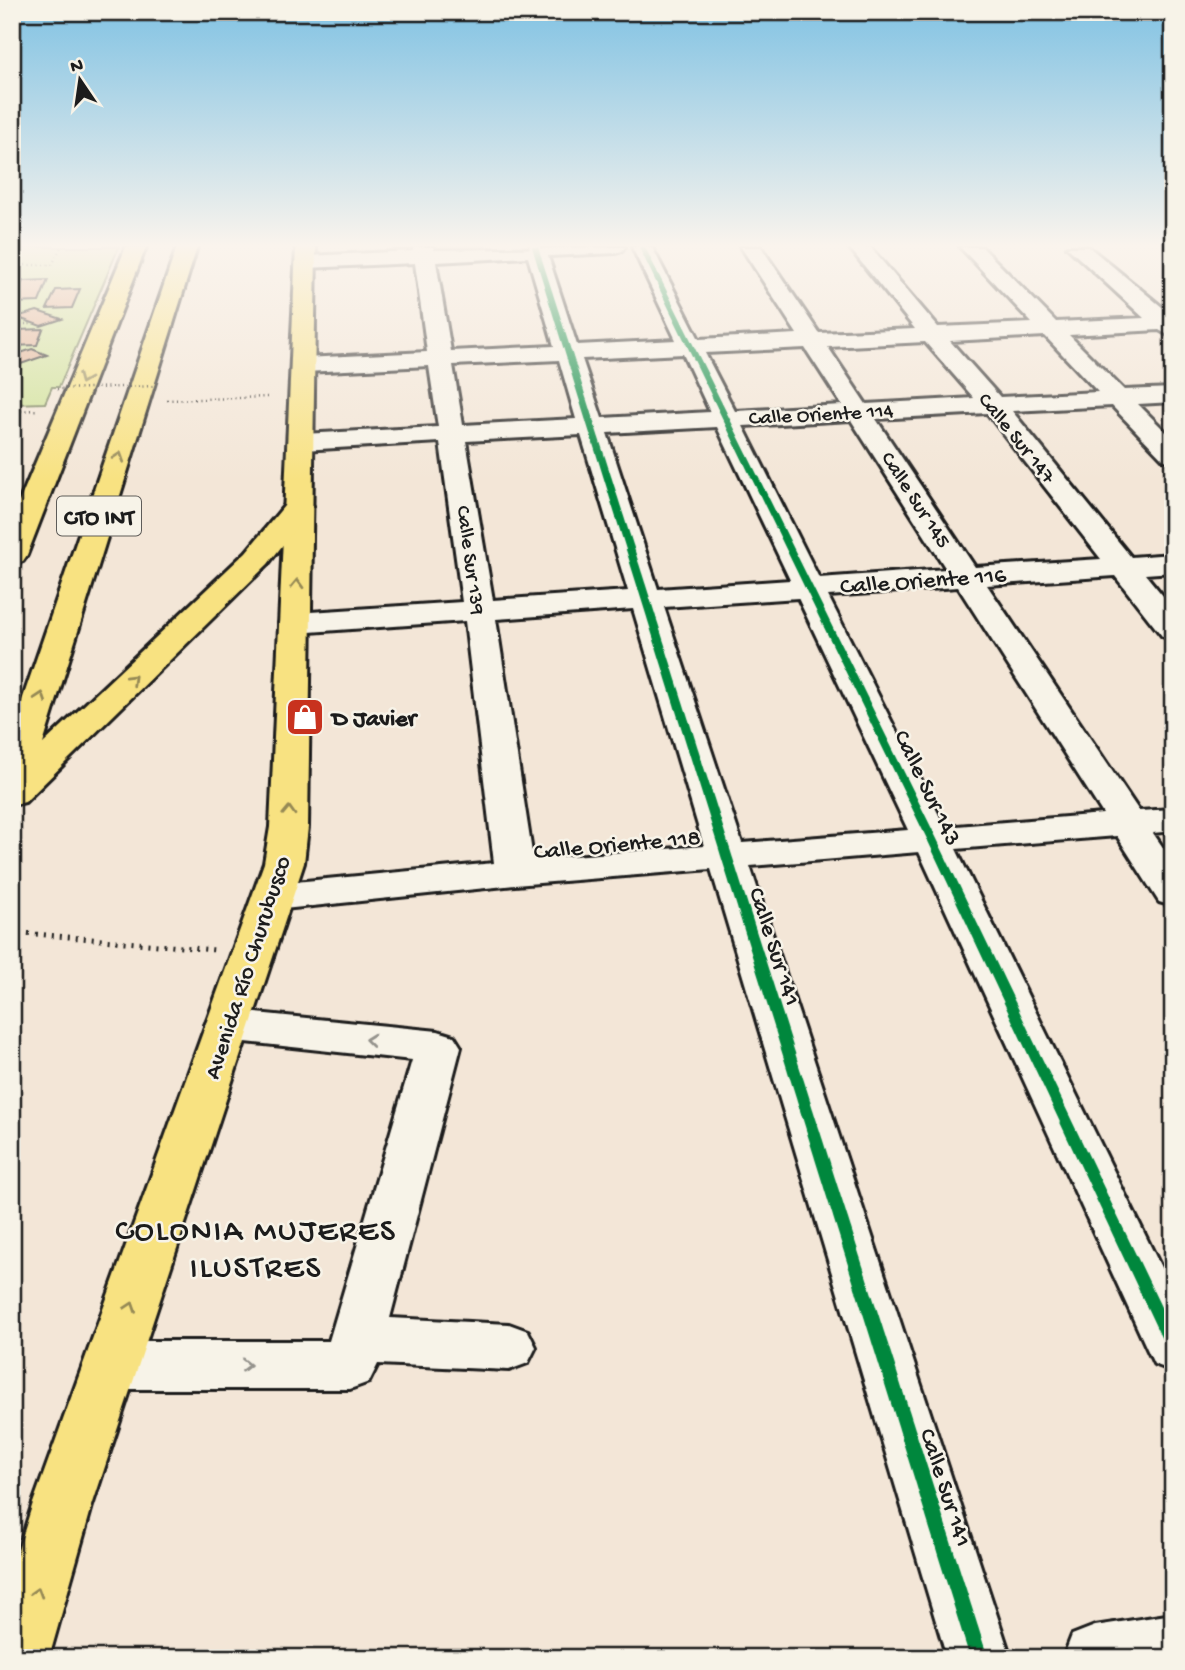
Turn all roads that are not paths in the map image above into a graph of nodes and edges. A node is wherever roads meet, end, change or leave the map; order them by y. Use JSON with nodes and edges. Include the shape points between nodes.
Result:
{"nodes":[{"id":1,"x":105,"y":325,"type":"edge"},
{"id":2,"x":162,"y":325,"type":"edge"},
{"id":3,"x":304,"y":325,"type":"edge"},
{"id":4,"x":435,"y":325,"type":"edge"},
{"id":5,"x":561,"y":325,"type":"edge"},
{"id":6,"x":682,"y":325,"type":"edge"},
{"id":7,"x":801,"y":325,"type":"edge"},
{"id":8,"x":923,"y":325,"type":"edge"},
{"id":9,"x":1045,"y":325,"type":"edge"},
{"id":10,"x":1170,"y":326,"type":"edge"},
{"id":11,"x":1048,"y":328,"type":"junction"},
{"id":12,"x":930,"y":334,"type":"junction"},
{"id":13,"x":811,"y":341,"type":"junction"},
{"id":14,"x":693,"y":346,"type":"junction"},
{"id":15,"x":570,"y":352,"type":"junction"},
{"id":16,"x":440,"y":359,"type":"junction"},
{"id":17,"x":303,"y":381,"type":"junction"},
{"id":18,"x":1173,"y":395,"type":"edge"},
{"id":19,"x":1117,"y":398,"type":"junction"},
{"id":20,"x":993,"y":404,"type":"junction"},
{"id":21,"x":859,"y":411,"type":"junction"},
{"id":22,"x":728,"y":418,"type":"junction"},
{"id":23,"x":592,"y":426,"type":"junction"},
{"id":24,"x":453,"y":433,"type":"junction"},
{"id":25,"x":302,"y":442,"type":"junction"},
{"id":26,"x":1173,"y":454,"type":"edge"},
{"id":27,"x":299,"y":506,"type":"junction"},
{"id":28,"x":12,"y":555,"type":"edge"},
{"id":29,"x":1173,"y":563,"type":"edge"},
{"id":30,"x":1121,"y":566,"type":"junction"},
{"id":31,"x":967,"y":576,"type":"junction"},
{"id":32,"x":808,"y":588,"type":"junction"},
{"id":33,"x":645,"y":598,"type":"junction"},
{"id":34,"x":479,"y":609,"type":"junction"},
{"id":35,"x":296,"y":623,"type":"junction"},
{"id":36,"x":1173,"y":629,"type":"edge"},
{"id":37,"x":12,"y":785,"type":"edge"},
{"id":38,"x":12,"y":794,"type":"edge"},
{"id":39,"x":1173,"y":820,"type":"edge"},
{"id":40,"x":1127,"y":823,"type":"junction"},
{"id":41,"x":932,"y":839,"type":"junction"},
{"id":42,"x":725,"y":855,"type":"junction"},
{"id":43,"x":515,"y":873,"type":"junction"},
{"id":44,"x":1173,"y":893,"type":"edge"},
{"id":45,"x":274,"y":897,"type":"junction"},
{"id":46,"x":227,"y":1025,"type":"junction"},
{"id":47,"x":509,"y":1347,"type":"dead end"},
{"id":48,"x":1173,"y":1348,"type":"edge"},
{"id":49,"x":354,"y":1352,"type":"junction"},
{"id":50,"x":111,"y":1365,"type":"junction"},
{"id":51,"x":1173,"y":1646,"type":"edge"},
{"id":52,"x":17,"y":1658,"type":"edge"},
{"id":53,"x":979,"y":1658,"type":"edge"},
{"id":54,"x":1096,"y":1658,"type":"edge"}],
"edges":[{"from":1,"to":28,"type":"main road","number":"CTO INT","one_way":true},
{"from":37,"to":2,"type":"main road","number":"CTO INT","one_way":true},
{"from":3,"to":17,"type":"main road","name":"Avenida Río Churubusco"},
{"from":4,"to":16,"type":"street","name":"Calle Sur 139"},
{"from":5,"to":15,"type":"street","name":"Calle Sur 141"},
{"from":6,"to":14,"type":"street","name":"Calle Sur 143"},
{"from":7,"to":13,"type":"street","name":"Calle Sur 145"},
{"from":8,"to":12,"type":"street","name":"Calle Sur 147"},
{"from":9,"to":11,"type":"street"},
{"from":10,"to":11,"type":"street"},
{"from":11,"to":12,"type":"street"},
{"from":11,"to":19,"type":"street"},
{"from":12,"to":13,"type":"street"},
{"from":12,"to":20,"type":"street","name":"Calle Sur 147"},
{"from":13,"to":14,"type":"street"},
{"from":13,"to":21,"type":"street","name":"Calle Sur 145"},
{"from":14,"to":15,"type":"street"},
{"from":14,"to":22,"type":"street","name":"Calle Sur 143"},
{"from":15,"to":16,"type":"street"},
{"from":15,"to":23,"type":"street","name":"Calle Sur 141"},
{"from":16,"to":17,"type":"street"},
{"from":16,"to":24,"type":"street","name":"Calle Sur 139"},
{"from":17,"to":25,"type":"main road","name":"Avenida Río Churubusco"},
{"from":18,"to":19,"type":"street","name":"Calle Oriente 114"},
{"from":19,"to":20,"type":"street","name":"Calle Oriente 114"},
{"from":19,"to":26,"type":"street"},
{"from":20,"to":21,"type":"street","name":"Calle Oriente 114"},
{"from":20,"to":30,"type":"street","name":"Calle Sur 147"},
{"from":21,"to":22,"type":"street","name":"Calle Oriente 114"},
{"from":21,"to":31,"type":"street","name":"Calle Sur 145"},
{"from":22,"to":23,"type":"street","name":"Calle Oriente 114"},
{"from":22,"to":32,"type":"street","name":"Calle Sur 143"},
{"from":23,"to":24,"type":"street","name":"Calle Oriente 114"},
{"from":23,"to":33,"type":"street","name":"Calle Sur 141"},
{"from":24,"to":25,"type":"street","name":"Calle Oriente 114"},
{"from":24,"to":34,"type":"street","name":"Calle Sur 139"},
{"from":25,"to":27,"type":"main road","name":"Avenida Río Churubusco"},
{"from":35,"to":27,"type":"main road","name":"Avenida Río Churubusco","one_way":true},
{"from":38,"to":27,"type":"main road","one_way":true,"via":[[257,558]]},
{"from":29,"to":30,"type":"street","name":"Calle Oriente 116"},
{"from":30,"to":31,"type":"street","name":"Calle Oriente 116"},
{"from":30,"to":36,"type":"street","name":"Calle Sur 147"},
{"from":31,"to":32,"type":"street","name":"Calle Oriente 116"},
{"from":31,"to":40,"type":"street","name":"Calle Sur 145"},
{"from":32,"to":33,"type":"street","name":"Calle Oriente 116"},
{"from":32,"to":41,"type":"street","name":"Calle Sur 143"},
{"from":33,"to":34,"type":"street","name":"Calle Oriente 116"},
{"from":33,"to":42,"type":"street","name":"Calle Sur 141"},
{"from":34,"to":35,"type":"street","name":"Calle Oriente 116"},
{"from":34,"to":43,"type":"street","name":"Calle Sur 139"},
{"from":45,"to":35,"type":"main road","name":"Avenida Río Churubusco","one_way":true,"via":[[289,827]]},
{"from":39,"to":40,"type":"street","name":"Calle Oriente 118"},
{"from":40,"to":41,"type":"street","name":"Calle Oriente 118"},
{"from":40,"to":44,"type":"street","name":"Calle Sur 145"},
{"from":41,"to":42,"type":"street","name":"Calle Oriente 118"},
{"from":41,"to":48,"type":"street","name":"Calle Sur 143"},
{"from":42,"to":43,"type":"street","name":"Calle Oriente 118"},
{"from":42,"to":53,"type":"street","name":"Calle Sur 141"},
{"from":43,"to":45,"type":"street","name":"Calle Oriente 118"},
{"from":45,"to":46,"type":"main road","name":"Avenida Río Churubusco"},
{"from":49,"to":46,"type":"street","one_way":true,"via":[[438,1047]]},
{"from":50,"to":46,"type":"main road","name":"Avenida Río Churubusco","one_way":true},
{"from":47,"to":49,"type":"street"},
{"from":50,"to":49,"type":"street","one_way":true},
{"from":52,"to":50,"type":"main road","name":"Avenida Río Churubusco","one_way":true,"via":[[62,1506]]},
{"from":51,"to":54,"type":"street"}]}
